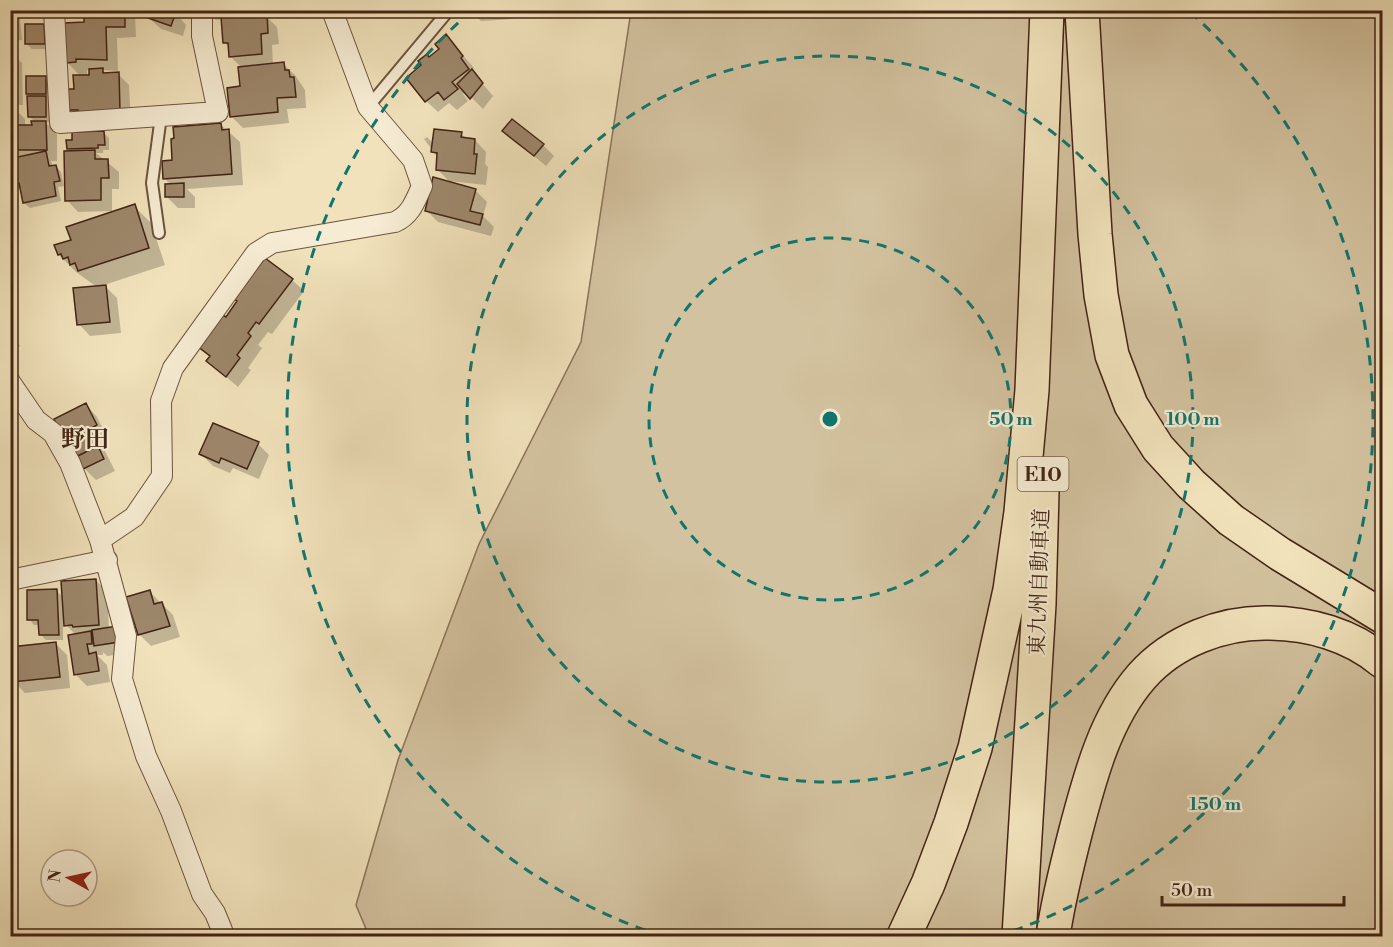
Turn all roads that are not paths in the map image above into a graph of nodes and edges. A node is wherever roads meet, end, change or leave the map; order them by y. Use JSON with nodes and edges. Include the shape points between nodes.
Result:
{"nodes":[{"id":1,"x":54,"y":10,"type":"edge"},
{"id":2,"x":202,"y":10,"type":"edge"},
{"id":3,"x":332,"y":10,"type":"edge"},
{"id":4,"x":449,"y":10,"type":"edge"},
{"id":5,"x":1047,"y":10,"type":"edge"},
{"id":6,"x":1057,"y":10,"type":"edge"},
{"id":7,"x":1082,"y":10,"type":"edge"},
{"id":8,"x":368,"y":107,"type":"junction"},
{"id":9,"x":161,"y":116,"type":"junction"},
{"id":10,"x":159,"y":233,"type":"dead end"},
{"id":11,"x":10,"y":382,"type":"edge"},
{"id":12,"x":100,"y":540,"type":"junction"},
{"id":13,"x":106,"y":560,"type":"junction"},
{"id":14,"x":10,"y":579,"type":"edge"},
{"id":15,"x":1383,"y":616,"type":"edge"},
{"id":16,"x":1383,"y":661,"type":"edge"},
{"id":17,"x":222,"y":936,"type":"edge"},
{"id":18,"x":904,"y":936,"type":"edge"},
{"id":19,"x":1019,"y":936,"type":"edge"},
{"id":20,"x":1053,"y":936,"type":"edge"}],
"edges":[{"from":1,"to":9,"type":"street","via":[[60,123]]},
{"from":2,"to":9,"type":"street","via":[[202,36],[218,112]]},
{"from":3,"to":8,"type":"street"},
{"from":4,"to":8,"type":"lane"},
{"from":5,"to":18,"type":"highway","via":[[1032,390],[1011,579],[975,748],[928,884]]},
{"from":6,"to":19,"type":"highway","name":"東九州自動車道","number":"E10","via":[[1039,604]]},
{"from":7,"to":15,"type":"highway","via":[[1101,295],[1112,355],[1131,405],[1158,448],[1231,520]]},
{"from":8,"to":12,"type":"street","via":[[413,160],[422,186],[410,211],[395,222],[273,243],[256,254],[173,368],[161,401],[162,476],[134,517]]},
{"from":9,"to":10,"type":"lane","via":[[152,183]]},
{"from":11,"to":12,"type":"street","via":[[36,420],[53,433]]},
{"from":12,"to":13,"type":"street"},
{"from":13,"to":14,"type":"street"},
{"from":13,"to":17,"type":"street","via":[[126,636],[122,679],[146,756]]},
{"from":16,"to":20,"type":"highway","via":[[1333,633],[1290,623],[1247,622],[1207,633],[1173,650],[1142,676],[1098,753],[1069,855]]}]}
